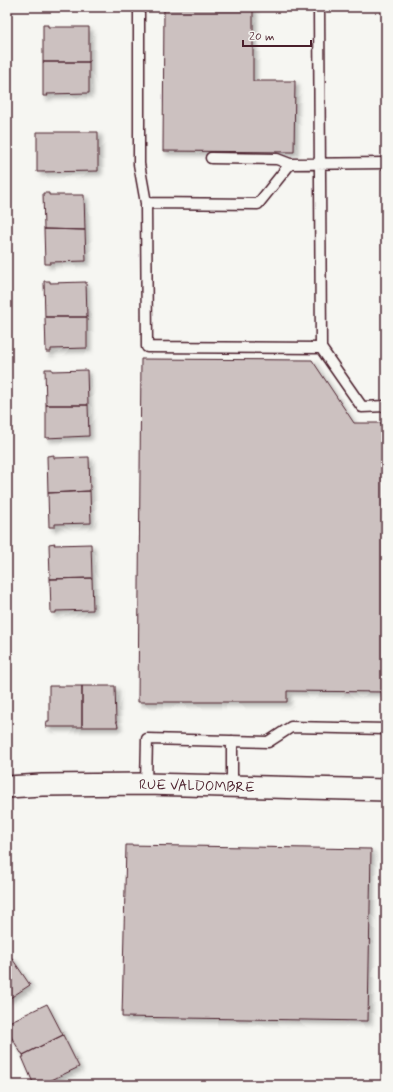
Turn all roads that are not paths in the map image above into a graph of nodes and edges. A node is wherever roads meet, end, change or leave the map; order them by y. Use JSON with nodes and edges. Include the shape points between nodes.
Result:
{"nodes":[{"id":1,"x":139,"y":7,"type":"edge"},
{"id":2,"x":319,"y":7,"type":"edge"},
{"id":3,"x":210,"y":158,"type":"dead end"},
{"id":4,"x":386,"y":163,"type":"edge"},
{"id":5,"x":290,"y":164,"type":"junction"},
{"id":6,"x":320,"y":164,"type":"junction"},
{"id":7,"x":146,"y":203,"type":"junction"},
{"id":8,"x":321,"y":348,"type":"junction"},
{"id":9,"x":386,"y":406,"type":"edge"},
{"id":10,"x":386,"y":729,"type":"edge"},
{"id":11,"x":232,"y":741,"type":"junction"},
{"id":12,"x":146,"y":784,"type":"junction"},
{"id":13,"x":7,"y":787,"type":"edge"},
{"id":14,"x":232,"y":787,"type":"junction"},
{"id":15,"x":386,"y":790,"type":"edge"}],
"edges":[{"from":1,"to":7,"type":"lane","via":[[139,164]]},
{"from":2,"to":6,"type":"lane"},
{"from":3,"to":5,"type":"lane","via":[[278,159]]},
{"from":4,"to":6,"type":"lane"},
{"from":5,"to":6,"type":"lane"},
{"from":5,"to":7,"type":"lane","via":[[258,204]]},
{"from":6,"to":8,"type":"lane"},
{"from":7,"to":8,"type":"lane","via":[[147,346]]},
{"from":8,"to":9,"type":"lane","via":[[362,407]]},
{"from":10,"to":11,"type":"lane","via":[[291,728],[268,742]]},
{"from":11,"to":12,"type":"lane","via":[[147,739]]},
{"from":11,"to":14,"type":"lane"},
{"from":12,"to":13,"type":"street","name":"RUE VALDOMBRE"},
{"from":12,"to":14,"type":"street","name":"RUE VALDOMBRE"},
{"from":14,"to":15,"type":"street","name":"RUE VALDOMBRE"}]}
